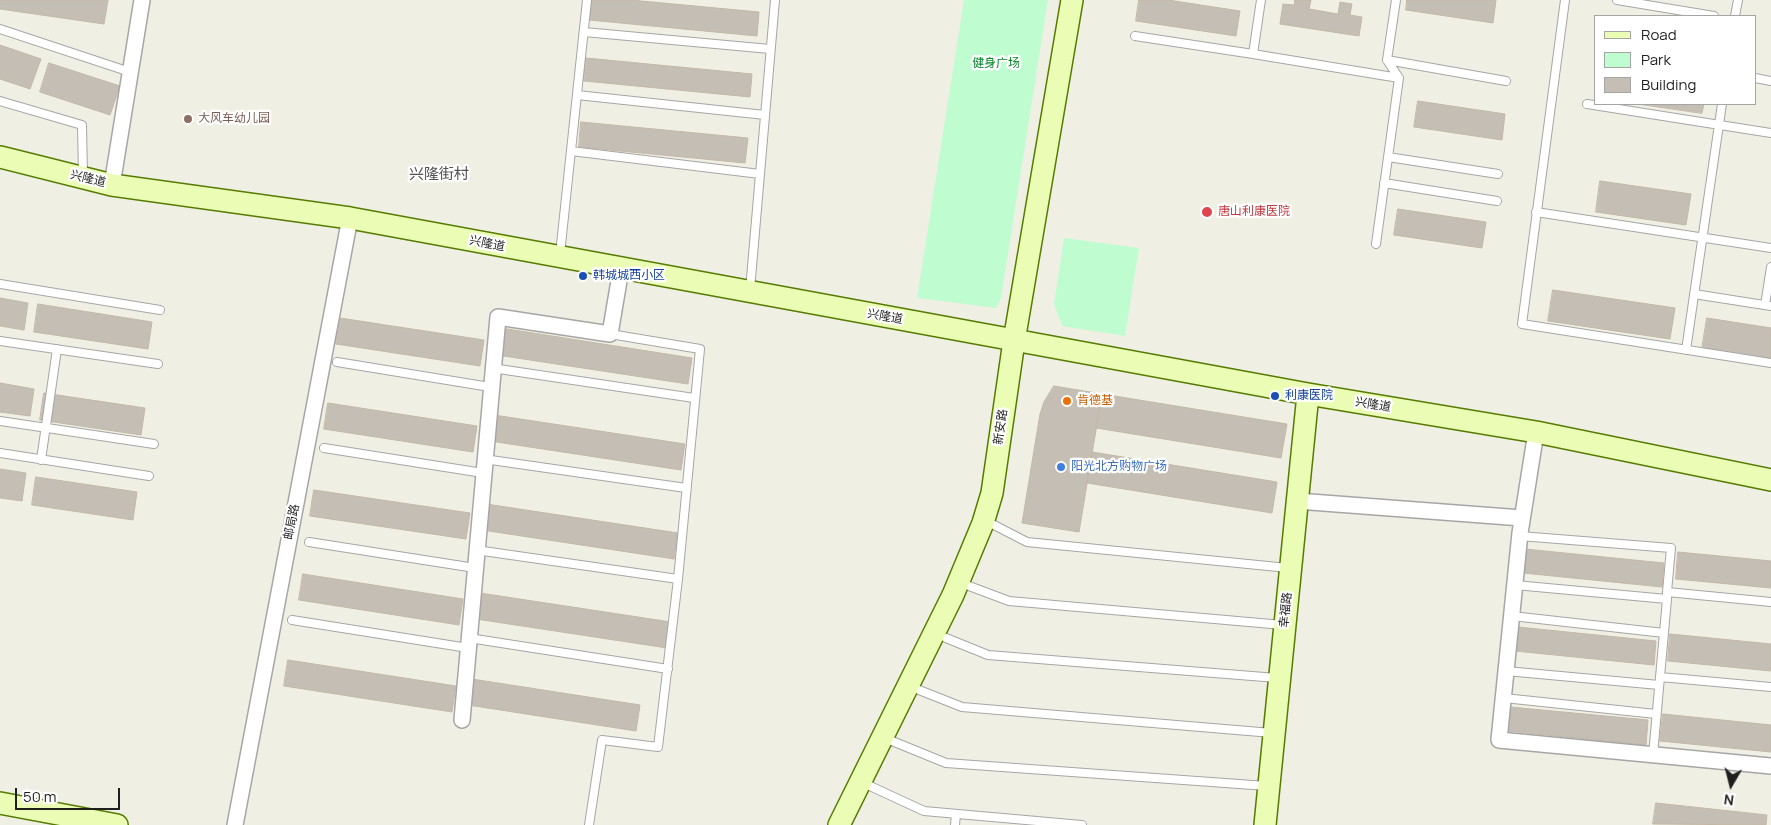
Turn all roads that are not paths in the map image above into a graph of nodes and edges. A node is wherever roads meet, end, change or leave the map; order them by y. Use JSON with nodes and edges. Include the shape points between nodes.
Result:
{"nodes":[{"id":1,"x":142,"y":0,"type":"edge"},
{"id":2,"x":587,"y":0,"type":"edge"},
{"id":3,"x":774,"y":0,"type":"edge"},
{"id":4,"x":1072,"y":0,"type":"edge"},
{"id":5,"x":1082,"y":0,"type":"edge"},
{"id":6,"x":1261,"y":0,"type":"edge"},
{"id":7,"x":1396,"y":0,"type":"edge"},
{"id":8,"x":1565,"y":0,"type":"edge"},
{"id":9,"x":1617,"y":0,"type":"edge"},
{"id":10,"x":1738,"y":0,"type":"edge"},
{"id":11,"x":1708,"y":15,"type":"edge"},
{"id":12,"x":1735,"y":15,"type":"edge"},
{"id":13,"x":0,"y":29,"type":"edge"},
{"id":14,"x":584,"y":32,"type":"junction"},
{"id":15,"x":1135,"y":36,"type":"dead end"},
{"id":16,"x":770,"y":49,"type":"junction"},
{"id":17,"x":1253,"y":54,"type":"junction"},
{"id":18,"x":1387,"y":60,"type":"junction"},
{"id":19,"x":130,"y":72,"type":"junction"},
{"id":20,"x":1399,"y":78,"type":"junction"},
{"id":21,"x":1756,"y":78,"type":"edge"},
{"id":22,"x":1506,"y":80,"type":"dead end"},
{"id":23,"x":1771,"y":81,"type":"edge"},
{"id":24,"x":577,"y":95,"type":"junction"},
{"id":25,"x":0,"y":101,"type":"edge"},
{"id":26,"x":1587,"y":104,"type":"dead end"},
{"id":27,"x":1722,"y":105,"type":"edge"},
{"id":28,"x":765,"y":115,"type":"junction"},
{"id":29,"x":1719,"y":124,"type":"junction"},
{"id":30,"x":1771,"y":133,"type":"edge"},
{"id":31,"x":571,"y":152,"type":"junction"},
{"id":32,"x":0,"y":156,"type":"edge"},
{"id":33,"x":1388,"y":157,"type":"junction"},
{"id":34,"x":760,"y":174,"type":"junction"},
{"id":35,"x":1498,"y":174,"type":"dead end"},
{"id":36,"x":83,"y":178,"type":"junction"},
{"id":37,"x":1384,"y":184,"type":"junction"},
{"id":38,"x":112,"y":185,"type":"junction"},
{"id":39,"x":1496,"y":201,"type":"dead end"},
{"id":40,"x":1536,"y":212,"type":"junction"},
{"id":41,"x":350,"y":218,"type":"junction"},
{"id":42,"x":1703,"y":238,"type":"junction"},
{"id":43,"x":1376,"y":244,"type":"dead end"},
{"id":44,"x":1771,"y":248,"type":"edge"},
{"id":45,"x":560,"y":257,"type":"junction"},
{"id":46,"x":1771,"y":267,"type":"edge"},
{"id":47,"x":621,"y":269,"type":"junction"},
{"id":48,"x":0,"y":284,"type":"edge"},
{"id":49,"x":750,"y":292,"type":"junction"},
{"id":50,"x":1694,"y":294,"type":"junction"},
{"id":51,"x":1768,"y":306,"type":"edge"},
{"id":52,"x":160,"y":310,"type":"dead end"},
{"id":53,"x":610,"y":334,"type":"junction"},
{"id":54,"x":0,"y":341,"type":"edge"},
{"id":55,"x":1019,"y":341,"type":"junction"},
{"id":56,"x":57,"y":349,"type":"junction"},
{"id":57,"x":1686,"y":350,"type":"junction"},
{"id":58,"x":337,"y":362,"type":"dead end"},
{"id":59,"x":1771,"y":363,"type":"edge"},
{"id":60,"x":158,"y":364,"type":"dead end"},
{"id":61,"x":492,"y":368,"type":"junction"},
{"id":62,"x":490,"y":387,"type":"junction"},
{"id":63,"x":1308,"y":394,"type":"junction"},
{"id":64,"x":694,"y":398,"type":"junction"},
{"id":65,"x":0,"y":421,"type":"edge"},
{"id":66,"x":45,"y":428,"type":"junction"},
{"id":67,"x":1536,"y":432,"type":"junction"},
{"id":68,"x":154,"y":444,"type":"dead end"},
{"id":69,"x":324,"y":448,"type":"dead end"},
{"id":70,"x":0,"y":453,"type":"edge"},
{"id":71,"x":41,"y":460,"type":"junction"},
{"id":72,"x":484,"y":466,"type":"junction"},
{"id":73,"x":150,"y":476,"type":"dead end"},
{"id":74,"x":1771,"y":480,"type":"edge"},
{"id":75,"x":686,"y":488,"type":"junction"},
{"id":76,"x":1297,"y":501,"type":"junction"},
{"id":77,"x":1522,"y":518,"type":"junction"},
{"id":78,"x":994,"y":525,"type":"junction"},
{"id":79,"x":1520,"y":536,"type":"junction"},
{"id":80,"x":309,"y":542,"type":"dead end"},
{"id":81,"x":476,"y":550,"type":"junction"},
{"id":82,"x":475,"y":568,"type":"junction"},
{"id":83,"x":1290,"y":568,"type":"junction"},
{"id":84,"x":678,"y":579,"type":"junction"},
{"id":85,"x":1515,"y":585,"type":"junction"},
{"id":86,"x":970,"y":586,"type":"junction"},
{"id":87,"x":1667,"y":595,"type":"junction"},
{"id":88,"x":1771,"y":602,"type":"edge"},
{"id":89,"x":1512,"y":616,"type":"junction"},
{"id":90,"x":292,"y":620,"type":"dead end"},
{"id":91,"x":1285,"y":626,"type":"junction"},
{"id":92,"x":1664,"y":633,"type":"junction"},
{"id":93,"x":946,"y":638,"type":"junction"},
{"id":94,"x":468,"y":643,"type":"junction"},
{"id":95,"x":668,"y":669,"type":"junction"},
{"id":96,"x":1506,"y":671,"type":"junction"},
{"id":97,"x":1280,"y":678,"type":"junction"},
{"id":98,"x":1659,"y":681,"type":"junction"},
{"id":99,"x":1771,"y":687,"type":"edge"},
{"id":100,"x":919,"y":690,"type":"junction"},
{"id":101,"x":1504,"y":698,"type":"junction"},
{"id":102,"x":1656,"y":714,"type":"junction"},
{"id":103,"x":462,"y":720,"type":"dead end"},
{"id":104,"x":1274,"y":734,"type":"junction"},
{"id":105,"x":892,"y":741,"type":"junction"},
{"id":106,"x":1653,"y":755,"type":"junction"},
{"id":107,"x":1771,"y":766,"type":"edge"},
{"id":108,"x":870,"y":786,"type":"junction"},
{"id":109,"x":1269,"y":786,"type":"junction"},
{"id":110,"x":0,"y":803,"type":"edge"},
{"id":111,"x":956,"y":814,"type":"junction"},
{"id":112,"x":117,"y":825,"type":"edge"},
{"id":113,"x":235,"y":825,"type":"edge"},
{"id":114,"x":589,"y":825,"type":"edge"},
{"id":115,"x":839,"y":825,"type":"edge"},
{"id":116,"x":850,"y":825,"type":"edge"},
{"id":117,"x":955,"y":825,"type":"edge"},
{"id":118,"x":1082,"y":825,"type":"edge"},
{"id":119,"x":1265,"y":825,"type":"edge"}],
"edges":[{"from":1,"to":19,"type":"street"},
{"from":2,"to":14,"type":"lane"},
{"from":3,"to":16,"type":"lane"},
{"from":4,"to":55,"type":"main road","name":"新安路"},
{"from":5,"to":55,"type":"main road","name":"新安路"},
{"from":6,"to":17,"type":"lane"},
{"from":7,"to":18,"type":"lane"},
{"from":8,"to":40,"type":"lane"},
{"from":9,"to":11,"type":"lane"},
{"from":10,"to":12,"type":"lane"},
{"from":13,"to":19,"type":"lane"},
{"from":14,"to":16,"type":"lane"},
{"from":14,"to":24,"type":"lane"},
{"from":15,"to":17,"type":"lane"},
{"from":16,"to":28,"type":"lane"},
{"from":17,"to":20,"type":"lane"},
{"from":18,"to":20,"type":"lane"},
{"from":18,"to":22,"type":"lane"},
{"from":19,"to":38,"type":"street"},
{"from":20,"to":33,"type":"lane"},
{"from":21,"to":23,"type":"lane"},
{"from":24,"to":28,"type":"lane"},
{"from":24,"to":31,"type":"lane"},
{"from":25,"to":36,"type":"lane","via":[[82,125]]},
{"from":26,"to":29,"type":"lane"},
{"from":27,"to":29,"type":"lane"},
{"from":28,"to":34,"type":"lane"},
{"from":29,"to":30,"type":"lane"},
{"from":29,"to":42,"type":"lane"},
{"from":31,"to":34,"type":"lane"},
{"from":31,"to":45,"type":"lane"},
{"from":32,"to":36,"type":"main road","name":"兴隆道"},
{"from":33,"to":35,"type":"lane"},
{"from":33,"to":37,"type":"lane"},
{"from":34,"to":49,"type":"lane"},
{"from":36,"to":38,"type":"main road","name":"兴隆道"},
{"from":37,"to":39,"type":"lane"},
{"from":37,"to":43,"type":"lane"},
{"from":38,"to":41,"type":"main road","name":"兴隆道"},
{"from":40,"to":42,"type":"lane"},
{"from":40,"to":57,"type":"lane","via":[[1522,324]]},
{"from":41,"to":45,"type":"main road","name":"兴隆道"},
{"from":41,"to":113,"type":"street","name":"邮局路"},
{"from":42,"to":44,"type":"lane"},
{"from":42,"to":50,"type":"lane"},
{"from":45,"to":47,"type":"main road","name":"兴隆道"},
{"from":46,"to":51,"type":"lane"},
{"from":47,"to":49,"type":"main road","name":"兴隆道"},
{"from":47,"to":53,"type":"street"},
{"from":48,"to":52,"type":"lane"},
{"from":49,"to":55,"type":"main road","name":"兴隆道"},
{"from":50,"to":51,"type":"lane"},
{"from":50,"to":57,"type":"lane"},
{"from":53,"to":61,"type":"street","via":[[498,317]]},
{"from":53,"to":64,"type":"lane","via":[[700,349]]},
{"from":54,"to":56,"type":"lane"},
{"from":55,"to":63,"type":"main road","name":"兴隆道"},
{"from":55,"to":78,"type":"main road","name":"新安路","via":[[1001,503]]},
{"from":55,"to":115,"type":"main road","name":"新安路","via":[[992,492],[983,523],[953,595]]},
{"from":56,"to":60,"type":"lane"},
{"from":56,"to":66,"type":"lane"},
{"from":57,"to":59,"type":"lane"},
{"from":58,"to":62,"type":"lane"},
{"from":61,"to":62,"type":"street"},
{"from":61,"to":64,"type":"lane"},
{"from":62,"to":72,"type":"street"},
{"from":63,"to":67,"type":"main road","name":"兴隆道"},
{"from":63,"to":76,"type":"main road","name":"幸福路"},
{"from":64,"to":75,"type":"lane"},
{"from":65,"to":66,"type":"lane"},
{"from":66,"to":68,"type":"lane"},
{"from":66,"to":71,"type":"lane"},
{"from":67,"to":74,"type":"main road","name":"兴隆道"},
{"from":67,"to":77,"type":"street"},
{"from":69,"to":72,"type":"lane"},
{"from":70,"to":71,"type":"lane"},
{"from":71,"to":73,"type":"lane"},
{"from":72,"to":75,"type":"lane"},
{"from":72,"to":81,"type":"street"},
{"from":75,"to":84,"type":"lane"},
{"from":76,"to":77,"type":"street"},
{"from":76,"to":83,"type":"main road","name":"幸福路"},
{"from":77,"to":79,"type":"street"},
{"from":78,"to":83,"type":"lane","via":[[1027,542]]},
{"from":78,"to":86,"type":"main road","name":"新安路"},
{"from":79,"to":85,"type":"street"},
{"from":79,"to":87,"type":"lane","via":[[1671,548]]},
{"from":80,"to":82,"type":"lane"},
{"from":81,"to":82,"type":"street"},
{"from":81,"to":84,"type":"lane"},
{"from":82,"to":94,"type":"street"},
{"from":83,"to":91,"type":"main road","name":"幸福路"},
{"from":84,"to":95,"type":"lane"},
{"from":85,"to":87,"type":"lane"},
{"from":85,"to":89,"type":"street"},
{"from":86,"to":91,"type":"lane","via":[[1009,601]]},
{"from":86,"to":93,"type":"main road","name":"新安路"},
{"from":87,"to":88,"type":"lane"},
{"from":87,"to":92,"type":"lane"},
{"from":89,"to":92,"type":"lane"},
{"from":89,"to":96,"type":"street"},
{"from":90,"to":94,"type":"lane"},
{"from":91,"to":97,"type":"main road","name":"幸福路"},
{"from":92,"to":98,"type":"lane"},
{"from":93,"to":97,"type":"lane","via":[[988,655]]},
{"from":93,"to":100,"type":"main road","name":"新安路"},
{"from":94,"to":95,"type":"lane"},
{"from":94,"to":103,"type":"street"},
{"from":95,"to":114,"type":"lane","via":[[658,747],[602,740]]},
{"from":96,"to":98,"type":"lane"},
{"from":96,"to":101,"type":"street"},
{"from":97,"to":104,"type":"main road","name":"幸福路"},
{"from":98,"to":99,"type":"lane"},
{"from":98,"to":102,"type":"lane"},
{"from":100,"to":104,"type":"lane","via":[[962,707]]},
{"from":100,"to":105,"type":"main road","name":"新安路"},
{"from":101,"to":102,"type":"lane"},
{"from":101,"to":106,"type":"street","via":[[1499,740]]},
{"from":102,"to":106,"type":"lane"},
{"from":104,"to":109,"type":"main road","name":"幸福路"},
{"from":105,"to":108,"type":"main road","name":"新安路"},
{"from":105,"to":109,"type":"lane","via":[[946,763]]},
{"from":106,"to":107,"type":"street"},
{"from":108,"to":111,"type":"lane","via":[[924,811]]},
{"from":108,"to":116,"type":"main road","name":"新安路"},
{"from":109,"to":119,"type":"main road","name":"幸福路"},
{"from":110,"to":112,"type":"main road"},
{"from":111,"to":117,"type":"lane"},
{"from":111,"to":118,"type":"lane"}]}
